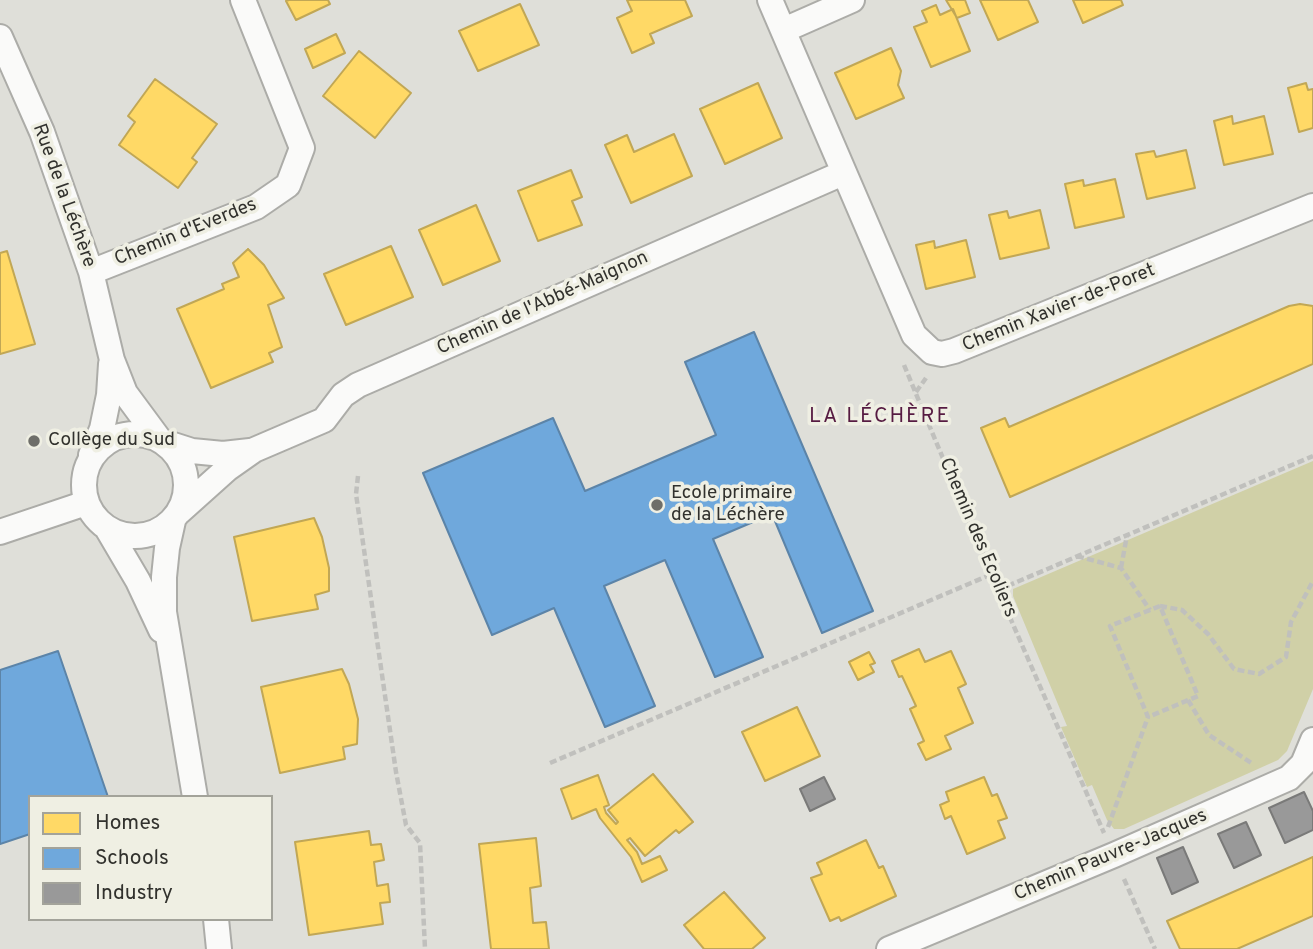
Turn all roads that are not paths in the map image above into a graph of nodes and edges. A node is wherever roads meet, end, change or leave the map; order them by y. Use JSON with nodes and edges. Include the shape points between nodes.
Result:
{"nodes":[{"id":1,"x":243,"y":0,"type":"edge"},
{"id":2,"x":770,"y":0,"type":"edge"},
{"id":3,"x":852,"y":0,"type":"edge"},
{"id":4,"x":783,"y":30,"type":"junction"},
{"id":5,"x":0,"y":37,"type":"edge"},
{"id":6,"x":844,"y":173,"type":"junction"},
{"id":7,"x":1313,"y":206,"type":"edge"},
{"id":8,"x":91,"y":272,"type":"junction"},
{"id":9,"x":112,"y":360,"type":"junction"},
{"id":10,"x":161,"y":441,"type":"junction"},
{"id":11,"x":254,"y":450,"type":"junction"},
{"id":12,"x":89,"y":462,"type":"junction"},
{"id":13,"x":86,"y":503,"type":"junction"},
{"id":14,"x":176,"y":517,"type":"junction"},
{"id":15,"x":108,"y":530,"type":"junction"},
{"id":16,"x":0,"y":533,"type":"edge"},
{"id":17,"x":170,"y":650,"type":"junction"},
{"id":18,"x":1313,"y":740,"type":"edge"},
{"id":19,"x":195,"y":795,"type":"edge"},
{"id":20,"x":216,"y":921,"type":"edge"},
{"id":21,"x":219,"y":949,"type":"edge"},
{"id":22,"x":889,"y":949,"type":"edge"}],
"edges":[{"from":1,"to":8,"type":"street","name":"Chemin d'Everdes","via":[[302,148],[288,186],[256,207]]},
{"from":2,"to":4,"type":"street","name":"Chemin Xavier-de-Poret"},
{"from":3,"to":4,"type":"street"},
{"from":4,"to":6,"type":"street","name":"Chemin Xavier-de-Poret"},
{"from":5,"to":8,"type":"street","name":"Rue de la Léchère","via":[[42,132]]},
{"from":6,"to":7,"type":"street","name":"Chemin Xavier-de-Poret","via":[[914,335],[932,352],[942,354]]},
{"from":6,"to":11,"type":"street","name":"Chemin de l'Abbé-Maignon","via":[[358,385],[343,395],[324,420]]},
{"from":8,"to":9,"type":"street","name":"Rue de la Léchère"},
{"from":9,"to":10,"type":"street","name":"Rue de la Léchère","via":[[125,393]]},
{"from":9,"to":12,"type":"street","name":"Rue de la Léchère","via":[[102,429]]},
{"from":10,"to":11,"type":"street","name":"Chemin de l'Abbé-Maignon","via":[[223,454]]},
{"from":10,"to":12,"type":"street","via":[[146,435],[113,438]]},
{"from":10,"to":14,"type":"street","via":[[178,457],[187,479]]},
{"from":11,"to":14,"type":"street","name":"Chemin de l'Abbé-Maignon"},
{"from":12,"to":13,"type":"street","via":[[83,482]]},
{"from":13,"to":15,"type":"street"},
{"from":13,"to":16,"type":"street"},
{"from":14,"to":15,"type":"street","via":[[158,532],[141,537]]},
{"from":14,"to":17,"type":"street","via":[[164,577]]},
{"from":15,"to":17,"type":"street"},
{"from":17,"to":19,"type":"street"},
{"from":18,"to":22,"type":"street","name":"Chemin Pauvre-Jacques","via":[[1303,764],[1281,782],[1110,845]]},
{"from":20,"to":21,"type":"street"}]}
